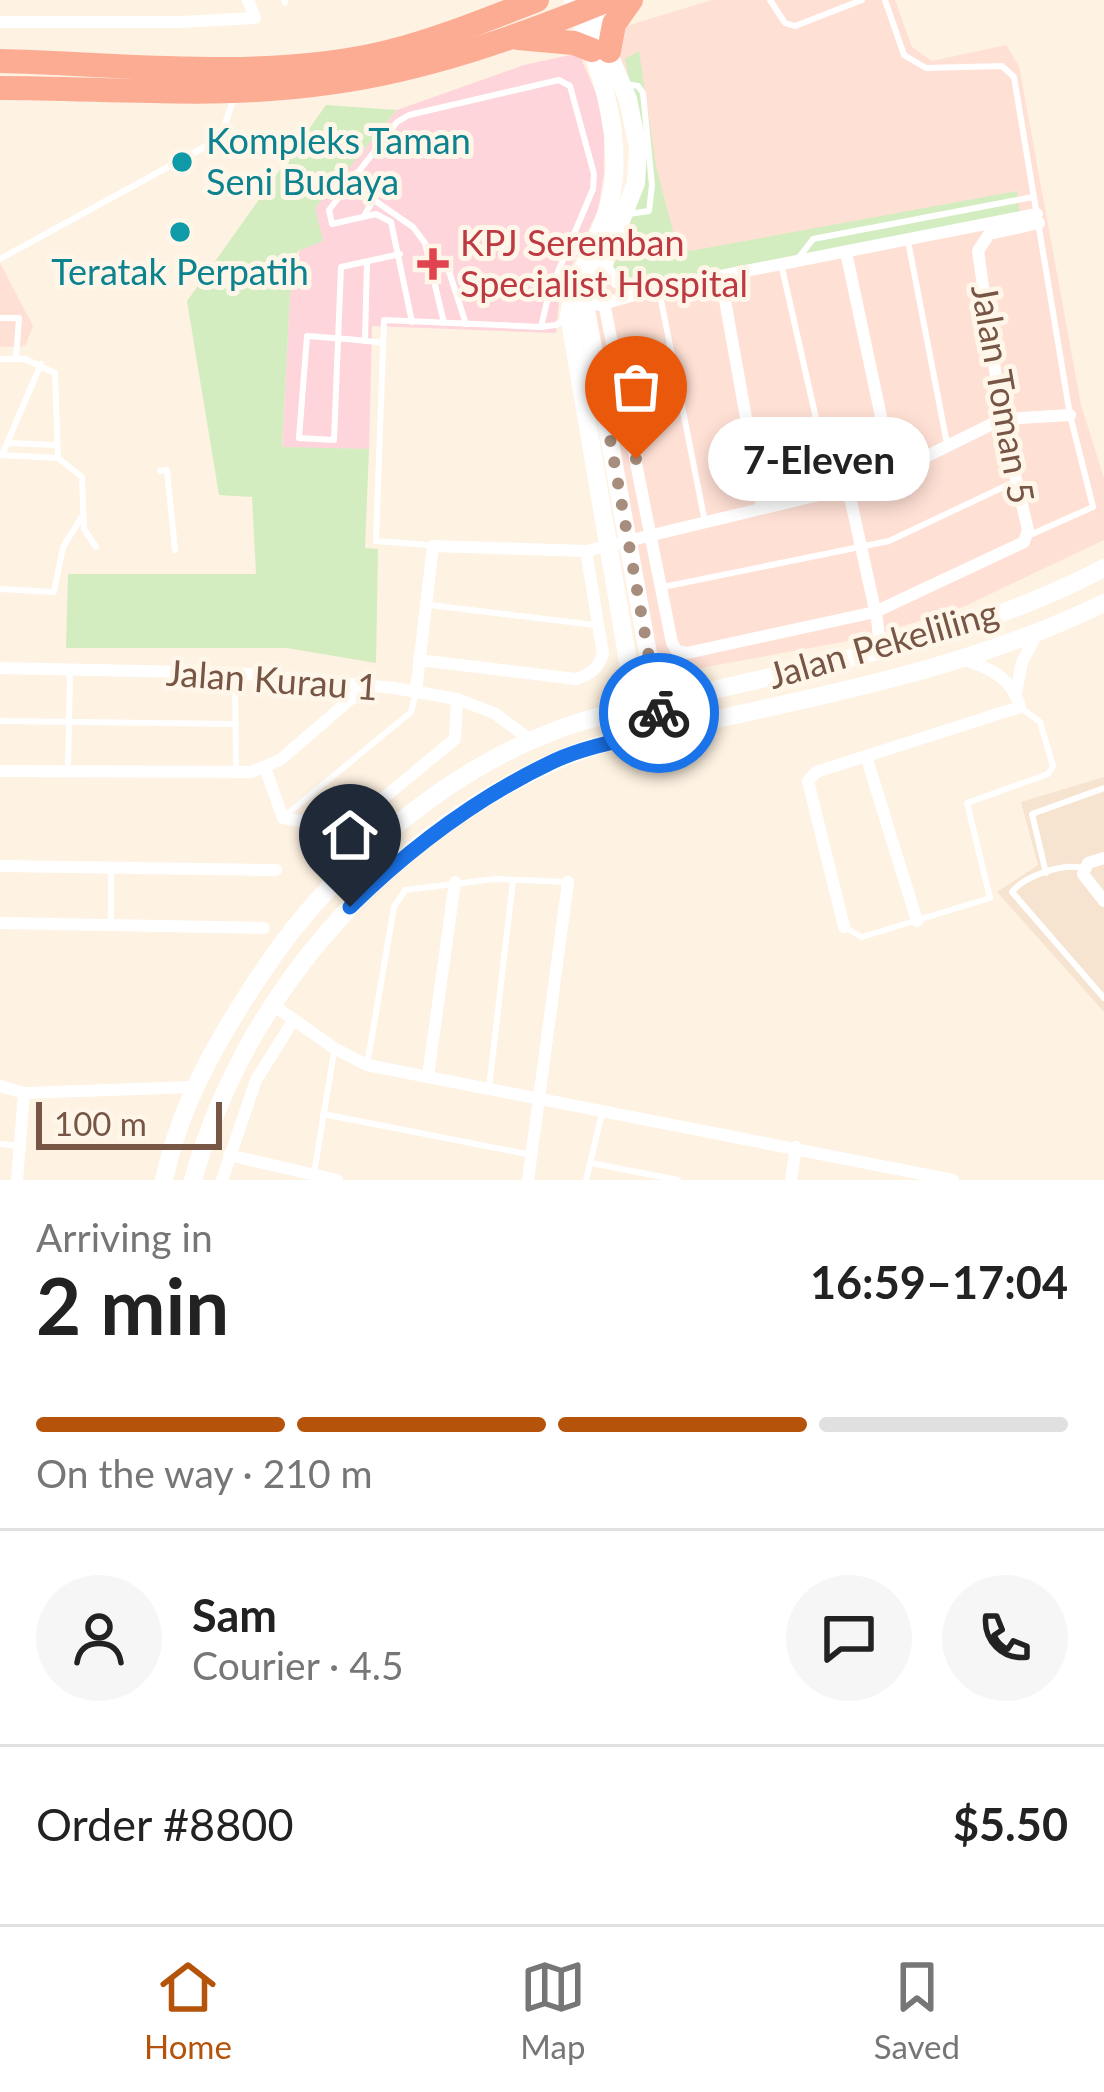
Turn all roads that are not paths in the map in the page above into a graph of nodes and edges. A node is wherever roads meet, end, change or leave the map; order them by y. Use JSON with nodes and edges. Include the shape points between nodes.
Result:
{"nodes":[{"id":1,"x":248,"y":0,"type":"edge"},
{"id":2,"x":631,"y":0,"type":"edge"},
{"id":3,"x":770,"y":0,"type":"edge"},
{"id":4,"x":862,"y":0,"type":"edge"},
{"id":5,"x":885,"y":0,"type":"edge"},
{"id":6,"x":534,"y":1,"type":"edge"},
{"id":7,"x":587,"y":4,"type":"edge"},
{"id":8,"x":0,"y":22,"type":"edge"},
{"id":9,"x":509,"y":38,"type":"junction"},
{"id":10,"x":600,"y":51,"type":"junction"},
{"id":11,"x":0,"y":61,"type":"edge"},
{"id":12,"x":622,"y":83,"type":"junction"},
{"id":13,"x":0,"y":88,"type":"edge"},
{"id":14,"x":236,"y":89,"type":"junction"},
{"id":15,"x":356,"y":173,"type":"junction"},
{"id":16,"x":385,"y":181,"type":"dead end"},
{"id":17,"x":1034,"y":197,"type":"junction"},
{"id":18,"x":374,"y":200,"type":"junction"},
{"id":19,"x":626,"y":214,"type":"junction"},
{"id":20,"x":364,"y":216,"type":"junction"},
{"id":21,"x":1038,"y":218,"type":"junction"},
{"id":22,"x":413,"y":227,"type":"junction"},
{"id":23,"x":861,"y":230,"type":"junction"},
{"id":24,"x":945,"y":232,"type":"junction"},
{"id":25,"x":396,"y":237,"type":"junction"},
{"id":26,"x":908,"y":241,"type":"junction"},
{"id":27,"x":876,"y":246,"type":"junction"},
{"id":28,"x":978,"y":251,"type":"junction"},
{"id":29,"x":846,"y":252,"type":"junction"},
{"id":30,"x":400,"y":254,"type":"junction"},
{"id":31,"x":0,"y":259,"type":"edge"},
{"id":32,"x":445,"y":260,"type":"dead end"},
{"id":33,"x":367,"y":262,"type":"junction"},
{"id":34,"x":605,"y":265,"type":"junction"},
{"id":35,"x":789,"y":265,"type":"junction"},
{"id":36,"x":721,"y":278,"type":"junction"},
{"id":37,"x":658,"y":288,"type":"junction"},
{"id":38,"x":639,"y":293,"type":"junction"},
{"id":39,"x":586,"y":309,"type":"junction"},
{"id":40,"x":0,"y":318,"type":"edge"},
{"id":41,"x":412,"y":322,"type":"junction"},
{"id":42,"x":444,"y":323,"type":"junction"},
{"id":43,"x":466,"y":324,"type":"junction"},
{"id":44,"x":541,"y":327,"type":"junction"},
{"id":45,"x":340,"y":339,"type":"junction"},
{"id":46,"x":365,"y":340,"type":"junction"},
{"id":47,"x":383,"y":343,"type":"junction"},
{"id":48,"x":0,"y":359,"type":"edge"},
{"id":49,"x":16,"y":359,"type":"junction"},
{"id":50,"x":41,"y":364,"type":"junction"},
{"id":51,"x":610,"y":386,"type":"junction"},
{"id":52,"x":1070,"y":416,"type":"junction"},
{"id":53,"x":1002,"y":418,"type":"junction"},
{"id":54,"x":7,"y":443,"type":"junction"},
{"id":55,"x":947,"y":444,"type":"junction"},
{"id":56,"x":56,"y":445,"type":"junction"},
{"id":57,"x":1,"y":456,"type":"edge"},
{"id":58,"x":58,"y":458,"type":"junction"},
{"id":59,"x":160,"y":471,"type":"dead end"},
{"id":60,"x":893,"y":473,"type":"junction"},
{"id":61,"x":1014,"y":482,"type":"junction"},
{"id":62,"x":848,"y":488,"type":"junction"},
{"id":63,"x":833,"y":492,"type":"junction"},
{"id":64,"x":762,"y":507,"type":"junction"},
{"id":65,"x":83,"y":514,"type":"junction"},
{"id":66,"x":705,"y":522,"type":"junction"},
{"id":67,"x":652,"y":536,"type":"junction"},
{"id":68,"x":1027,"y":537,"type":"junction"},
{"id":69,"x":631,"y":541,"type":"junction"},
{"id":70,"x":433,"y":545,"type":"junction"},
{"id":71,"x":610,"y":546,"type":"junction"},
{"id":72,"x":96,"y":547,"type":"dead end"},
{"id":73,"x":860,"y":548,"type":"junction"},
{"id":74,"x":175,"y":550,"type":"dead end"},
{"id":75,"x":586,"y":551,"type":"junction"},
{"id":76,"x":1104,"y":568,"type":"edge"},
{"id":77,"x":663,"y":586,"type":"junction"},
{"id":78,"x":0,"y":589,"type":"edge"},
{"id":79,"x":1104,"y":603,"type":"edge"},
{"id":80,"x":426,"y":604,"type":"junction"},
{"id":81,"x":876,"y":616,"type":"junction"},
{"id":82,"x":599,"y":625,"type":"junction"},
{"id":83,"x":1038,"y":631,"type":"junction"},
{"id":84,"x":904,"y":646,"type":"junction"},
{"id":85,"x":873,"y":653,"type":"junction"},
{"id":86,"x":962,"y":658,"type":"junction"},
{"id":87,"x":419,"y":660,"type":"junction"},
{"id":88,"x":0,"y":668,"type":"edge"},
{"id":89,"x":70,"y":669,"type":"junction"},
{"id":90,"x":235,"y":673,"type":"junction"},
{"id":91,"x":367,"y":685,"type":"junction"},
{"id":92,"x":416,"y":692,"type":"junction"},
{"id":93,"x":457,"y":699,"type":"junction"},
{"id":94,"x":1018,"y":700,"type":"junction"},
{"id":95,"x":647,"y":706,"type":"junction"},
{"id":96,"x":0,"y":721,"type":"edge"},
{"id":97,"x":69,"y":721,"type":"junction"},
{"id":98,"x":236,"y":724,"type":"junction"},
{"id":99,"x":662,"y":731,"type":"junction"},
{"id":100,"x":641,"y":736,"type":"junction"},
{"id":101,"x":532,"y":741,"type":"junction"},
{"id":102,"x":866,"y":756,"type":"junction"},
{"id":103,"x":265,"y":768,"type":"junction"},
{"id":104,"x":0,"y":771,"type":"edge"},
{"id":105,"x":68,"y":771,"type":"junction"},
{"id":106,"x":236,"y":772,"type":"junction"},
{"id":107,"x":1104,"y":788,"type":"edge"},
{"id":108,"x":283,"y":818,"type":"junction"},
{"id":109,"x":1104,"y":858,"type":"edge"},
{"id":110,"x":0,"y":866,"type":"edge"},
{"id":111,"x":111,"y":867,"type":"junction"},
{"id":112,"x":1084,"y":869,"type":"junction"},
{"id":113,"x":276,"y":870,"type":"dead end"},
{"id":114,"x":1046,"y":874,"type":"junction"},
{"id":115,"x":513,"y":880,"type":"junction"},
{"id":116,"x":455,"y":882,"type":"junction"},
{"id":117,"x":568,"y":882,"type":"joint"},
{"id":118,"x":1104,"y":902,"type":"edge"},
{"id":119,"x":917,"y":921,"type":"junction"},
{"id":120,"x":0,"y":923,"type":"edge"},
{"id":121,"x":111,"y":923,"type":"junction"},
{"id":122,"x":844,"y":927,"type":"joint"},
{"id":123,"x":264,"y":928,"type":"dead end"},
{"id":124,"x":1103,"y":995,"type":"edge"},
{"id":125,"x":273,"y":1005,"type":"junction"},
{"id":126,"x":293,"y":1021,"type":"junction"},
{"id":127,"x":334,"y":1048,"type":"junction"},
{"id":128,"x":367,"y":1065,"type":"junction"},
{"id":129,"x":428,"y":1076,"type":"junction"},
{"id":130,"x":0,"y":1087,"type":"edge"},
{"id":131,"x":193,"y":1087,"type":"junction"},
{"id":132,"x":490,"y":1088,"type":"junction"},
{"id":133,"x":24,"y":1093,"type":"junction"},
{"id":134,"x":540,"y":1097,"type":"junction"},
{"id":135,"x":602,"y":1110,"type":"junction"},
{"id":136,"x":323,"y":1114,"type":"junction"},
{"id":137,"x":0,"y":1144,"type":"edge"},
{"id":138,"x":20,"y":1146,"type":"junction"},
{"id":139,"x":796,"y":1147,"type":"junction"},
{"id":140,"x":229,"y":1155,"type":"junction"},
{"id":141,"x":532,"y":1155,"type":"junction"},
{"id":142,"x":591,"y":1162,"type":"junction"},
{"id":143,"x":314,"y":1173,"type":"junction"},
{"id":144,"x":17,"y":1180,"type":"edge"},
{"id":145,"x":164,"y":1180,"type":"edge"},
{"id":146,"x":193,"y":1180,"type":"edge"},
{"id":147,"x":222,"y":1180,"type":"edge"},
{"id":148,"x":332,"y":1180,"type":"edge"},
{"id":149,"x":528,"y":1180,"type":"edge"},
{"id":150,"x":586,"y":1180,"type":"edge"},
{"id":151,"x":678,"y":1180,"type":"edge"},
{"id":152,"x":790,"y":1180,"type":"edge"},
{"id":153,"x":953,"y":1180,"type":"edge"}],
"edges":[{"from":1,"to":8,"type":"street","via":[[255,18]]},
{"from":2,"to":10,"type":"highway"},
{"from":3,"to":4,"type":"lane","via":[[795,26]]},
{"from":5,"to":17,"type":"lane","via":[[904,56],[926,68],[1002,66],[1014,77]]},
{"from":6,"to":11,"type":"highway","via":[[385,53],[325,62],[237,68]]},
{"from":7,"to":9,"type":"highway"},
{"from":7,"to":10,"type":"street"},
{"from":9,"to":10,"type":"highway"},
{"from":9,"to":14,"type":"highway","via":[[394,72]]},
{"from":10,"to":12,"type":"street"},
{"from":10,"to":39,"type":"street","via":[[614,174],[576,284]]},
{"from":12,"to":19,"type":"street","via":[[638,148]]},
{"from":12,"to":19,"type":"lane","via":[[641,88],[650,151],[650,206]]},
{"from":13,"to":14,"type":"highway"},
{"from":14,"to":31,"type":"lane","via":[[218,139]]},
{"from":15,"to":18,"type":"lane"},
{"from":15,"to":20,"type":"lane","via":[[329,210],[332,224]]},
{"from":15,"to":44,"type":"lane","via":[[410,115],[560,80],[570,86],[593,189]]},
{"from":16,"to":18,"type":"lane"},
{"from":17,"to":21,"type":"lane"},
{"from":17,"to":23,"type":"lane"},
{"from":18,"to":20,"type":"lane"},
{"from":18,"to":22,"type":"lane"},
{"from":19,"to":34,"type":"street"},
{"from":20,"to":25,"type":"lane","via":[[387,218]]},
{"from":21,"to":24,"type":"street"},
{"from":21,"to":28,"type":"street","name":"Jalan Toman 5","via":[[989,233]]},
{"from":21,"to":52,"type":"lane"},
{"from":22,"to":25,"type":"lane","via":[[401,227]]},
{"from":22,"to":42,"type":"lane"},
{"from":23,"to":27,"type":"lane"},
{"from":23,"to":35,"type":"lane","via":[[813,239]]},
{"from":24,"to":26,"type":"street"},
{"from":24,"to":28,"type":"street","name":"Jalan Toman 5"},
{"from":25,"to":30,"type":"lane"},
{"from":26,"to":27,"type":"street"},
{"from":26,"to":55,"type":"lane"},
{"from":27,"to":29,"type":"street"},
{"from":28,"to":53,"type":"street","name":"Jalan Toman 5"},
{"from":29,"to":35,"type":"street"},
{"from":29,"to":60,"type":"street"},
{"from":30,"to":33,"type":"lane"},
{"from":30,"to":41,"type":"lane"},
{"from":32,"to":43,"type":"lane"},
{"from":33,"to":45,"type":"lane","via":[[341,267]]},
{"from":33,"to":46,"type":"lane"},
{"from":34,"to":38,"type":"street","via":[[616,282]]},
{"from":34,"to":39,"type":"street"},
{"from":35,"to":36,"type":"street"},
{"from":35,"to":63,"type":"lane"},
{"from":36,"to":37,"type":"street"},
{"from":36,"to":64,"type":"street"},
{"from":37,"to":38,"type":"street"},
{"from":37,"to":66,"type":"lane"},
{"from":38,"to":39,"type":"street"},
{"from":39,"to":44,"type":"lane"},
{"from":39,"to":51,"type":"street"},
{"from":39,"to":71,"type":"street"},
{"from":40,"to":49,"type":"lane","via":[[19,318]]},
{"from":41,"to":42,"type":"lane"},
{"from":41,"to":47,"type":"lane","via":[[384,320]]},
{"from":42,"to":43,"type":"lane"},
{"from":43,"to":44,"type":"lane"},
{"from":45,"to":45,"type":"lane","via":[[334,440],[299,437],[307,336]]},
{"from":45,"to":46,"type":"lane"},
{"from":46,"to":47,"type":"lane"},
{"from":47,"to":70,"type":"lane","via":[[376,541]]},
{"from":48,"to":49,"type":"lane"},
{"from":49,"to":50,"type":"lane"},
{"from":50,"to":54,"type":"lane"},
{"from":50,"to":56,"type":"lane","via":[[55,373]]},
{"from":51,"to":67,"type":"street"},
{"from":51,"to":69,"type":"street"},
{"from":52,"to":53,"type":"street"},
{"from":52,"to":68,"type":"lane","via":[[1093,507]]},
{"from":53,"to":55,"type":"street"},
{"from":53,"to":61,"type":"street","name":"Jalan Toman 5"},
{"from":54,"to":56,"type":"lane"},
{"from":54,"to":57,"type":"lane"},
{"from":55,"to":60,"type":"street"},
{"from":56,"to":58,"type":"lane"},
{"from":57,"to":58,"type":"lane"},
{"from":58,"to":65,"type":"lane","via":[[82,477]]},
{"from":59,"to":74,"type":"lane","via":[[167,470]]},
{"from":60,"to":62,"type":"street"},
{"from":61,"to":68,"type":"street","name":"Jalan Toman 5"},
{"from":61,"to":73,"type":"lane"},
{"from":62,"to":63,"type":"street"},
{"from":62,"to":73,"type":"street"},
{"from":63,"to":64,"type":"street"},
{"from":64,"to":66,"type":"street"},
{"from":65,"to":72,"type":"lane"},
{"from":65,"to":78,"type":"lane","via":[[63,547],[54,592]]},
{"from":66,"to":67,"type":"street"},
{"from":67,"to":69,"type":"street"},
{"from":67,"to":77,"type":"street"},
{"from":68,"to":81,"type":"street"},
{"from":69,"to":71,"type":"street"},
{"from":69,"to":95,"type":"street"},
{"from":70,"to":75,"type":"street"},
{"from":70,"to":80,"type":"street"},
{"from":71,"to":75,"type":"street"},
{"from":71,"to":95,"type":"street"},
{"from":73,"to":77,"type":"lane"},
{"from":73,"to":81,"type":"street"},
{"from":75,"to":82,"type":"street"},
{"from":76,"to":84,"type":"street","name":"Jalan Pekeliling"},
{"from":77,"to":81,"type":"street","via":[[673,643],[687,653]]},
{"from":79,"to":83,"type":"street","name":"Jalan Pekeliling"},
{"from":80,"to":82,"type":"lane"},
{"from":80,"to":87,"type":"street"},
{"from":81,"to":84,"type":"street"},
{"from":81,"to":85,"type":"street"},
{"from":82,"to":87,"type":"street","via":[[599,665],[576,680]]},
{"from":83,"to":86,"type":"street","name":"Jalan Pekeliling"},
{"from":83,"to":94,"type":"street","via":[[1022,662]]},
{"from":84,"to":85,"type":"street","name":"Jalan Pekeliling"},
{"from":85,"to":95,"type":"street","name":"Jalan Pekeliling"},
{"from":86,"to":94,"type":"street","via":[[995,672]]},
{"from":86,"to":99,"type":"street","name":"Jalan Pekeliling"},
{"from":87,"to":92,"type":"street"},
{"from":88,"to":89,"type":"street","name":"Jalan Kurau 1"},
{"from":89,"to":90,"type":"street","name":"Jalan Kurau 1"},
{"from":89,"to":97,"type":"lane"},
{"from":90,"to":91,"type":"street","name":"Jalan Kurau 1"},
{"from":90,"to":98,"type":"lane"},
{"from":91,"to":92,"type":"street","name":"Jalan Kurau 1"},
{"from":91,"to":103,"type":"street"},
{"from":92,"to":93,"type":"street","name":"Jalan Kurau 1"},
{"from":92,"to":108,"type":"lane","via":[[411,712]]},
{"from":93,"to":101,"type":"street","name":"Jalan Kurau 1"},
{"from":93,"to":108,"type":"street","via":[[455,739],[346,829]]},
{"from":94,"to":102,"type":"street"},
{"from":94,"to":119,"type":"lane","via":[[1040,722],[1052,766],[967,803],[990,898]]},
{"from":95,"to":99,"type":"street"},
{"from":95,"to":100,"type":"street"},
{"from":95,"to":101,"type":"street","name":"Jalan Pekeliling"},
{"from":96,"to":97,"type":"lane"},
{"from":97,"to":98,"type":"lane"},
{"from":97,"to":105,"type":"lane"},
{"from":98,"to":106,"type":"lane"},
{"from":99,"to":100,"type":"street","name":"Jalan Pekeliling"},
{"from":100,"to":125,"type":"street","name":"Jalan Pekeliling","via":[[558,760],[418,844],[337,921]]},
{"from":101,"to":131,"type":"street","name":"Jalan Pekeliling","via":[[398,826],[302,918]]},
{"from":102,"to":119,"type":"street"},
{"from":102,"to":122,"type":"street","via":[[808,781]]},
{"from":103,"to":106,"type":"street"},
{"from":103,"to":108,"type":"street"},
{"from":104,"to":105,"type":"street"},
{"from":105,"to":106,"type":"street"},
{"from":107,"to":114,"type":"lane","via":[[1032,814]]},
{"from":109,"to":112,"type":"street"},
{"from":110,"to":111,"type":"street"},
{"from":111,"to":113,"type":"street"},
{"from":111,"to":121,"type":"lane"},
{"from":112,"to":114,"type":"lane"},
{"from":112,"to":118,"type":"street"},
{"from":114,"to":124,"type":"lane","via":[[1012,892]]},
{"from":115,"to":116,"type":"lane"},
{"from":115,"to":117,"type":"lane"},
{"from":115,"to":132,"type":"lane"},
{"from":116,"to":128,"type":"lane","via":[[405,890],[394,907]]},
{"from":116,"to":129,"type":"street"},
{"from":117,"to":134,"type":"street"},
{"from":119,"to":122,"type":"lane","via":[[862,937]]},
{"from":120,"to":121,"type":"street"},
{"from":121,"to":123,"type":"street"},
{"from":125,"to":126,"type":"street"},
{"from":125,"to":146,"type":"street","name":"Jalan Pekeliling","via":[[228,1079]]},
{"from":126,"to":127,"type":"street"},
{"from":126,"to":140,"type":"street","via":[[256,1080]]},
{"from":127,"to":128,"type":"street"},
{"from":127,"to":136,"type":"lane"},
{"from":128,"to":129,"type":"street"},
{"from":129,"to":132,"type":"street"},
{"from":130,"to":133,"type":"street"},
{"from":131,"to":133,"type":"street"},
{"from":131,"to":145,"type":"street","name":"Jalan Pekeliling"},
{"from":132,"to":134,"type":"street"},
{"from":133,"to":138,"type":"street"},
{"from":134,"to":135,"type":"street"},
{"from":134,"to":141,"type":"street"},
{"from":135,"to":139,"type":"street"},
{"from":135,"to":142,"type":"lane"},
{"from":136,"to":141,"type":"lane"},
{"from":136,"to":143,"type":"lane"},
{"from":137,"to":138,"type":"lane"},
{"from":138,"to":144,"type":"street"},
{"from":139,"to":152,"type":"street"},
{"from":139,"to":153,"type":"street"},
{"from":140,"to":143,"type":"street"},
{"from":140,"to":147,"type":"street"},
{"from":141,"to":149,"type":"street"},
{"from":142,"to":150,"type":"lane"},
{"from":142,"to":151,"type":"lane"},
{"from":143,"to":148,"type":"street"}]}
